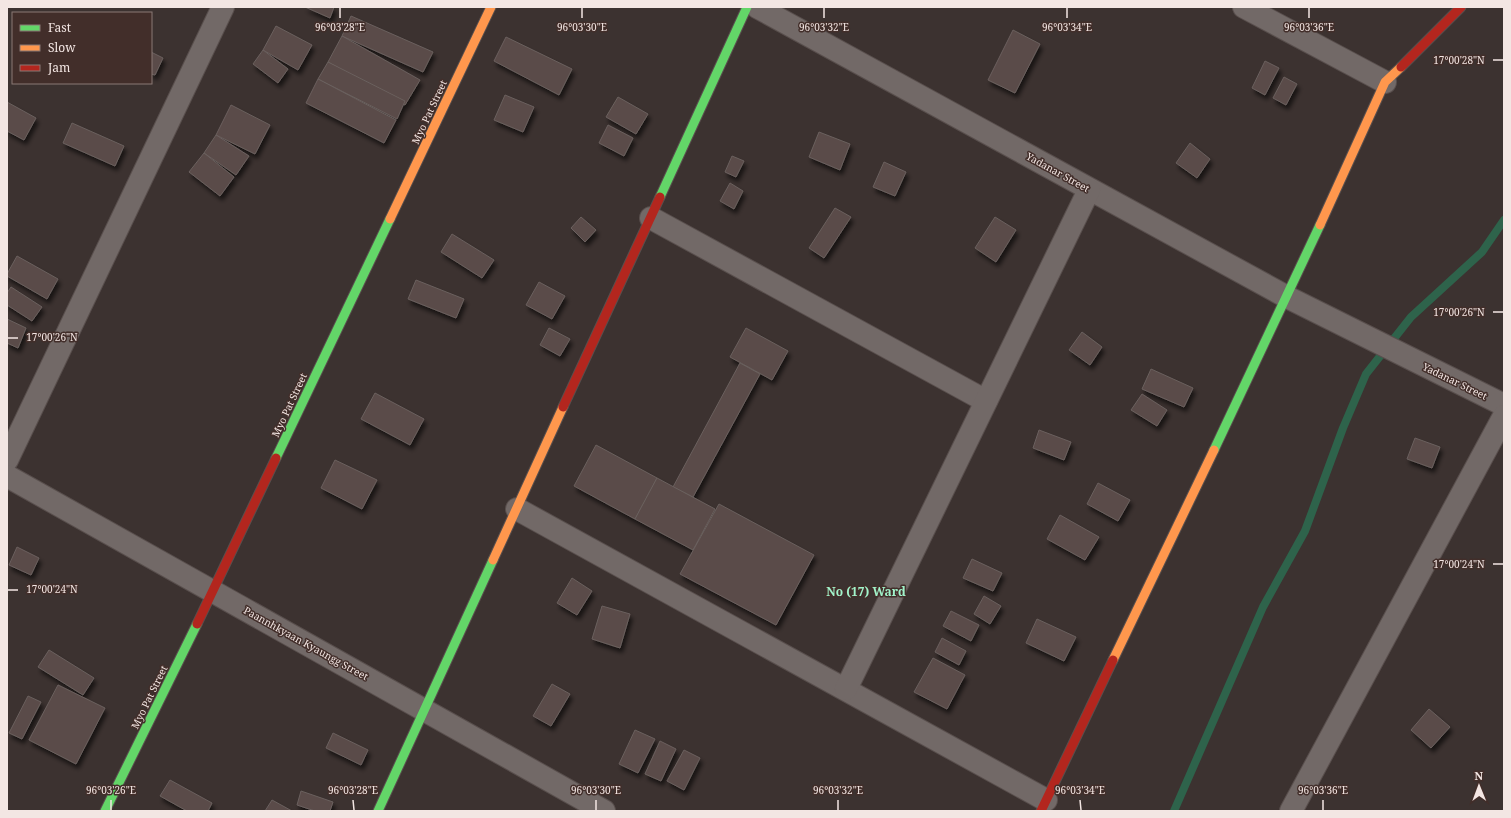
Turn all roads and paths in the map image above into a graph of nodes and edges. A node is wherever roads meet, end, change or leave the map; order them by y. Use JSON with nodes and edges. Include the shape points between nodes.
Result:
{"nodes":[{"id":1,"x":223,"y":7,"type":"edge"},
{"id":2,"x":491,"y":7,"type":"edge"},
{"id":3,"x":747,"y":7,"type":"edge"},
{"id":4,"x":757,"y":7,"type":"edge"},
{"id":5,"x":1244,"y":7,"type":"edge"},
{"id":6,"x":1461,"y":7,"type":"edge"},
{"id":7,"x":1385,"y":82,"type":"junction"},
{"id":8,"x":1089,"y":190,"type":"junction"},
{"id":9,"x":651,"y":218,"type":"junction"},
{"id":10,"x":1287,"y":297,"type":"junction"},
{"id":11,"x":986,"y":401,"type":"junction"},
{"id":12,"x":1504,"y":405,"type":"edge"},
{"id":13,"x":1504,"y":416,"type":"edge"},
{"id":14,"x":7,"y":460,"type":"edge"},
{"id":15,"x":7,"y":476,"type":"edge"},
{"id":16,"x":517,"y":509,"type":"junction"},
{"id":17,"x":213,"y":591,"type":"junction"},
{"id":18,"x":846,"y":689,"type":"junction"},
{"id":19,"x":425,"y":710,"type":"junction"},
{"id":20,"x":1043,"y":805,"type":"edge"},
{"id":21,"x":105,"y":811,"type":"edge"},
{"id":22,"x":378,"y":811,"type":"edge"},
{"id":23,"x":604,"y":811,"type":"edge"},
{"id":24,"x":1291,"y":811,"type":"edge"}],
"edges":[{"from":1,"to":14,"type":"street"},
{"from":2,"to":17,"type":"street","name":"Myo Pat Street"},
{"from":3,"to":9,"type":"street"},
{"from":4,"to":8,"type":"street","name":"Yadanar Street"},
{"from":5,"to":7,"type":"street"},
{"from":6,"to":7,"type":"street"},
{"from":7,"to":10,"type":"street"},
{"from":8,"to":10,"type":"street","name":"Yadanar Street"},
{"from":8,"to":11,"type":"street"},
{"from":9,"to":11,"type":"street"},
{"from":9,"to":16,"type":"street"},
{"from":10,"to":12,"type":"street","name":"Yadanar Street"},
{"from":10,"to":20,"type":"street"},
{"from":11,"to":18,"type":"street"},
{"from":13,"to":24,"type":"street"},
{"from":15,"to":17,"type":"street","name":"Paannhkyaan Kyaungg Street"},
{"from":16,"to":18,"type":"street"},
{"from":16,"to":19,"type":"street"},
{"from":17,"to":19,"type":"street","name":"Paannhkyaan Kyaungg Street"},
{"from":17,"to":21,"type":"street","name":"Myo Pat Street"},
{"from":18,"to":20,"type":"street"},
{"from":19,"to":22,"type":"street"},
{"from":19,"to":23,"type":"street","name":"Paannhkyaan Kyaungg Street"}]}
